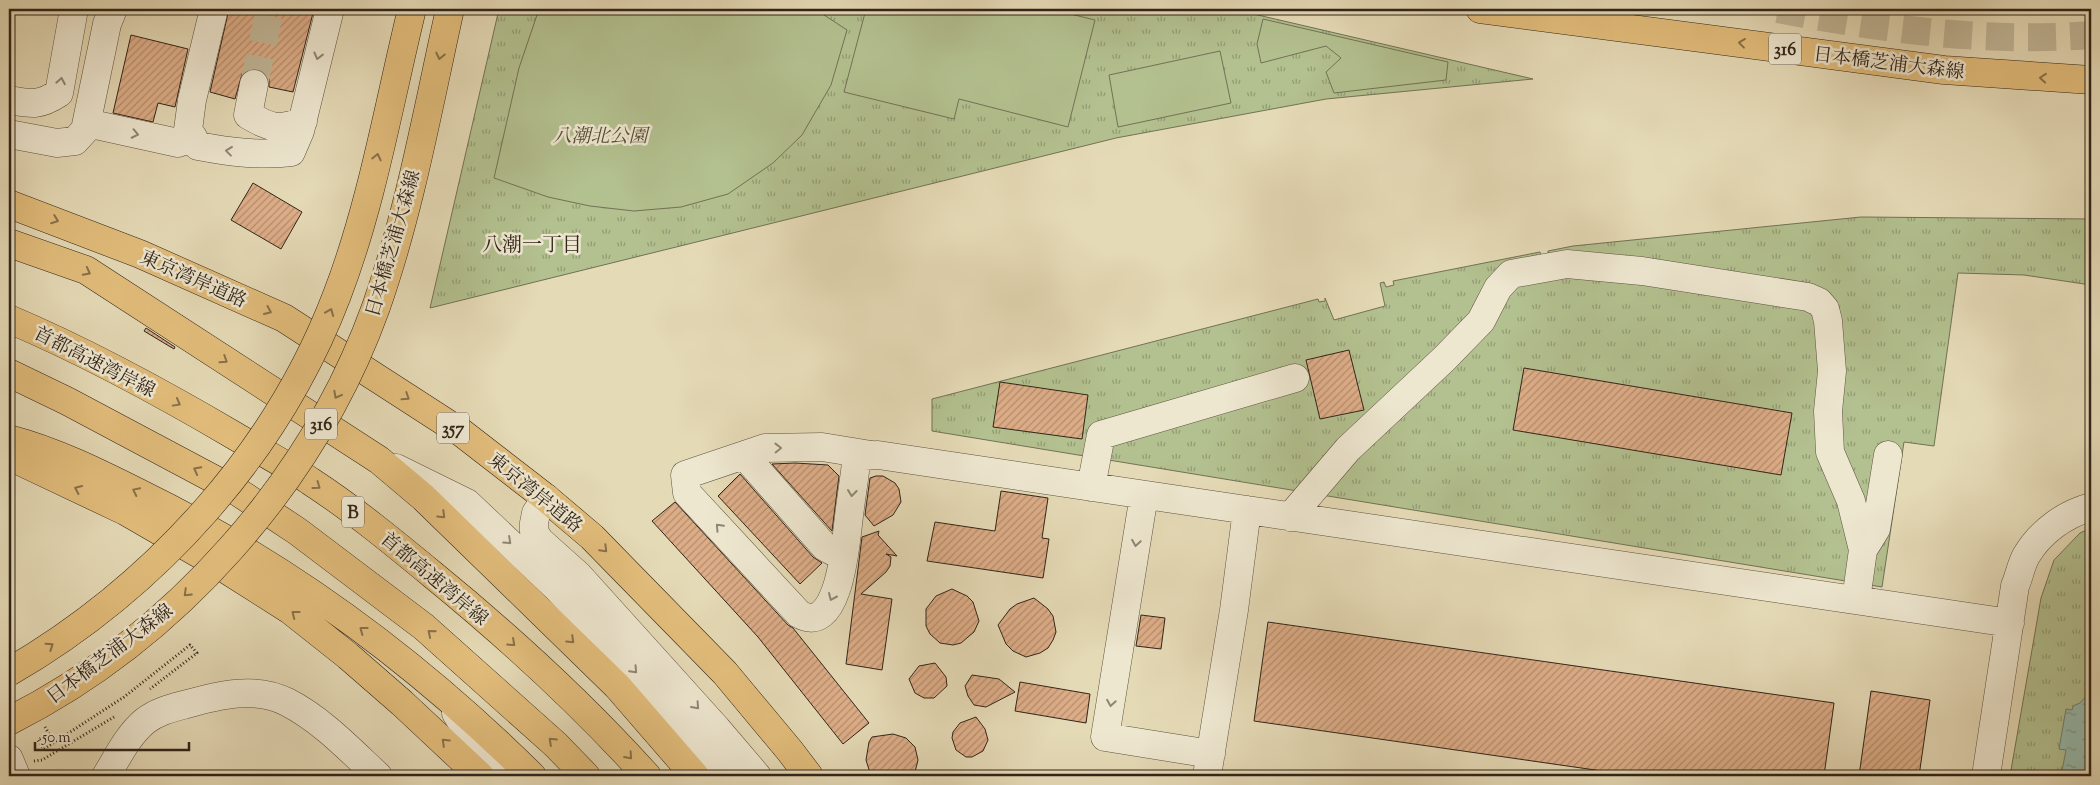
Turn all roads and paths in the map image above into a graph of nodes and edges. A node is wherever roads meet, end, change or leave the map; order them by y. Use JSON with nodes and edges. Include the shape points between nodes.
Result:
{"nodes":[{"id":1,"x":74,"y":9,"type":"edge"},
{"id":2,"x":97,"y":9,"type":"edge"},
{"id":3,"x":113,"y":9,"type":"edge"},
{"id":4,"x":214,"y":9,"type":"edge"},
{"id":5,"x":330,"y":9,"type":"edge"},
{"id":6,"x":412,"y":9,"type":"edge"},
{"id":7,"x":450,"y":9,"type":"edge"},
{"id":8,"x":1480,"y":9,"type":"edge"},
{"id":9,"x":2086,"y":79,"type":"edge"},
{"id":10,"x":254,"y":84,"type":"tunnel mouth"},
{"id":11,"x":9,"y":100,"type":"edge"},
{"id":12,"x":9,"y":118,"type":"edge"},
{"id":13,"x":303,"y":121,"type":"junction"},
{"id":14,"x":87,"y":123,"type":"junction"},
{"id":15,"x":9,"y":134,"type":"edge"},
{"id":16,"x":193,"y":137,"type":"junction"},
{"id":17,"x":9,"y":204,"type":"edge"},
{"id":18,"x":9,"y":243,"type":"edge"},
{"id":19,"x":9,"y":319,"type":"edge"},
{"id":20,"x":9,"y":373,"type":"edge"},
{"id":21,"x":1295,"y":378,"type":"dead end"},
{"id":22,"x":9,"y":379,"type":"edge"},
{"id":23,"x":67,"y":401,"type":"junction"},
{"id":24,"x":9,"y":439,"type":"edge"},
{"id":25,"x":744,"y":455,"type":"junction"},
{"id":26,"x":871,"y":455,"type":"junction"},
{"id":27,"x":1888,"y":455,"type":"dead end"},
{"id":28,"x":9,"y":456,"type":"edge"},
{"id":29,"x":379,"y":460,"type":"junction"},
{"id":30,"x":1091,"y":487,"type":"junction"},
{"id":31,"x":1144,"y":495,"type":"junction"},
{"id":32,"x":546,"y":498,"type":"junction"},
{"id":33,"x":2091,"y":507,"type":"edge"},
{"id":34,"x":1248,"y":510,"type":"junction"},
{"id":35,"x":1290,"y":516,"type":"junction"},
{"id":36,"x":844,"y":550,"type":"junction"},
{"id":37,"x":1863,"y":550,"type":"junction"},
{"id":38,"x":1856,"y":600,"type":"junction"},
{"id":39,"x":2010,"y":624,"type":"junction"},
{"id":40,"x":9,"y":672,"type":"edge"},
{"id":41,"x":440,"y":690,"type":"junction"},
{"id":42,"x":144,"y":694,"type":"dead end"},
{"id":43,"x":36,"y":708,"type":"junction"},
{"id":44,"x":121,"y":712,"type":"dead end"},
{"id":45,"x":9,"y":721,"type":"edge"},
{"id":46,"x":1209,"y":765,"type":"edge"},
{"id":47,"x":12,"y":766,"type":"edge"},
{"id":48,"x":106,"y":776,"type":"edge"},
{"id":49,"x":378,"y":776,"type":"edge"},
{"id":50,"x":480,"y":776,"type":"edge"},
{"id":51,"x":510,"y":776,"type":"edge"},
{"id":52,"x":532,"y":776,"type":"edge"},
{"id":53,"x":586,"y":776,"type":"edge"},
{"id":54,"x":647,"y":776,"type":"edge"},
{"id":55,"x":695,"y":776,"type":"edge"},
{"id":56,"x":730,"y":776,"type":"edge"},
{"id":57,"x":757,"y":776,"type":"edge"},
{"id":58,"x":809,"y":776,"type":"edge"},
{"id":59,"x":1986,"y":776,"type":"edge"}],
"edges":[{"from":11,"to":1,"type":"lane","one_way":true,"via":[[44,103],[59,93]]},
{"from":2,"to":12,"type":"lane","via":[[78,113],[69,123],[56,128]]},
{"from":3,"to":14,"type":"lane"},
{"from":4,"to":16,"type":"lane","via":[[192,100],[188,130]]},
{"from":5,"to":13,"type":"lane","one_way":true},
{"from":40,"to":6,"type":"main road","name":"日本橋芝浦大森線","number":"316","one_way":true,"bridge":true,"via":[[73,630],[173,545],[229,482],[281,411],[321,335],[351,254]]},
{"from":7,"to":43,"type":"main road","name":"日本橋芝浦大森線","number":"316","one_way":true,"bridge":true,"via":[[388,268],[359,348],[320,426],[273,496],[202,578],[137,637]]},
{"from":9,"to":8,"type":"main road","name":"日本橋芝浦大森線","number":"316","one_way":true,"via":[[1944,70]]},
{"from":10,"to":13,"type":"lane","via":[[248,115],[265,125],[284,128]]},
{"from":13,"to":16,"type":"lane","one_way":true,"via":[[291,152],[270,155],[227,152],[198,146]]},
{"from":14,"to":15,"type":"lane","via":[[86,130],[75,141],[57,143]]},
{"from":14,"to":16,"type":"lane","one_way":true,"via":[[178,143]]},
{"from":17,"to":32,"type":"main road","name":"東京湾岸道路","number":"357","one_way":true,"via":[[132,251],[284,318],[462,433]]},
{"from":18,"to":29,"type":"main road","one_way":true,"via":[[86,270]]},
{"from":19,"to":54,"type":"main road","name":"首都高速湾岸線","number":"B","one_way":true,"via":[[131,378],[309,480],[382,533],[467,602],[535,663]]},
{"from":20,"to":23,"type":"main road"},
{"from":21,"to":30,"type":"lane","via":[[1100,435]]},
{"from":22,"to":23,"type":"main road"},
{"from":53,"to":23,"type":"main road","one_way":true,"via":[[556,745],[424,627],[304,536],[238,492]]},
{"from":41,"to":24,"type":"main road","one_way":true,"via":[[337,610],[188,516],[110,478],[32,445]]},
{"from":25,"to":26,"type":"lane","one_way":true,"via":[[765,448],[822,447]]},
{"from":25,"to":36,"type":"lane","via":[[825,547],[836,553]]},
{"from":36,"to":25,"type":"lane","one_way":true,"via":[[841,576],[831,603],[813,618],[799,614],[688,493],[685,475]]},
{"from":26,"to":30,"type":"lane"},
{"from":26,"to":36,"type":"lane","one_way":true,"via":[[856,463]]},
{"from":27,"to":37,"type":"lane","via":[[1876,529]]},
{"from":50,"to":28,"type":"main road","one_way":true,"via":[[402,703],[290,610],[125,512]]},
{"from":29,"to":55,"type":"main road","one_way":true,"via":[[424,498],[617,686]]},
{"from":29,"to":56,"type":"lane","one_way":true,"via":[[466,502],[557,588]]},
{"from":30,"to":31,"type":"lane"},
{"from":31,"to":34,"type":"lane"},
{"from":31,"to":46,"type":"lane","one_way":true,"via":[[1106,737]]},
{"from":32,"to":57,"type":"lane","one_way":true,"via":[[536,513],[534,523],[534,532],[540,541],[578,575]]},
{"from":32,"to":58,"type":"main road","name":"東京湾岸道路","number":"357","one_way":true,"via":[[592,537],[718,666]]},
{"from":33,"to":39,"type":"lane","via":[[2062,519],[2042,536],[2026,557],[2015,586]]},
{"from":34,"to":35,"type":"lane"},
{"from":34,"to":46,"type":"lane"},
{"from":35,"to":37,"type":"lane","via":[[1348,449],[1481,321],[1503,280],[1510,274],[1567,264],[1652,272],[1808,297],[1819,302],[1828,321],[1832,371],[1828,411],[1830,452],[1851,501]]},
{"from":35,"to":38,"type":"lane"},
{"from":37,"to":38,"type":"lane"},
{"from":38,"to":39,"type":"lane"},
{"from":39,"to":59,"type":"lane"},
{"from":41,"to":51,"type":"lane","via":[[470,736]]},
{"from":41,"to":52,"type":"main road"},
{"from":42,"to":43,"type":"path","via":[[197,653],[190,645],[124,697],[44,749],[38,740],[49,734]]},
{"from":43,"to":45,"type":"main road","name":"日本橋芝浦大森線","number":"316","bridge":true},
{"from":44,"to":47,"type":"path","via":[[42,760]]},
{"from":48,"to":49,"type":"lane","via":[[134,733],[153,716],[212,697],[247,693],[274,697],[302,710]]}]}
